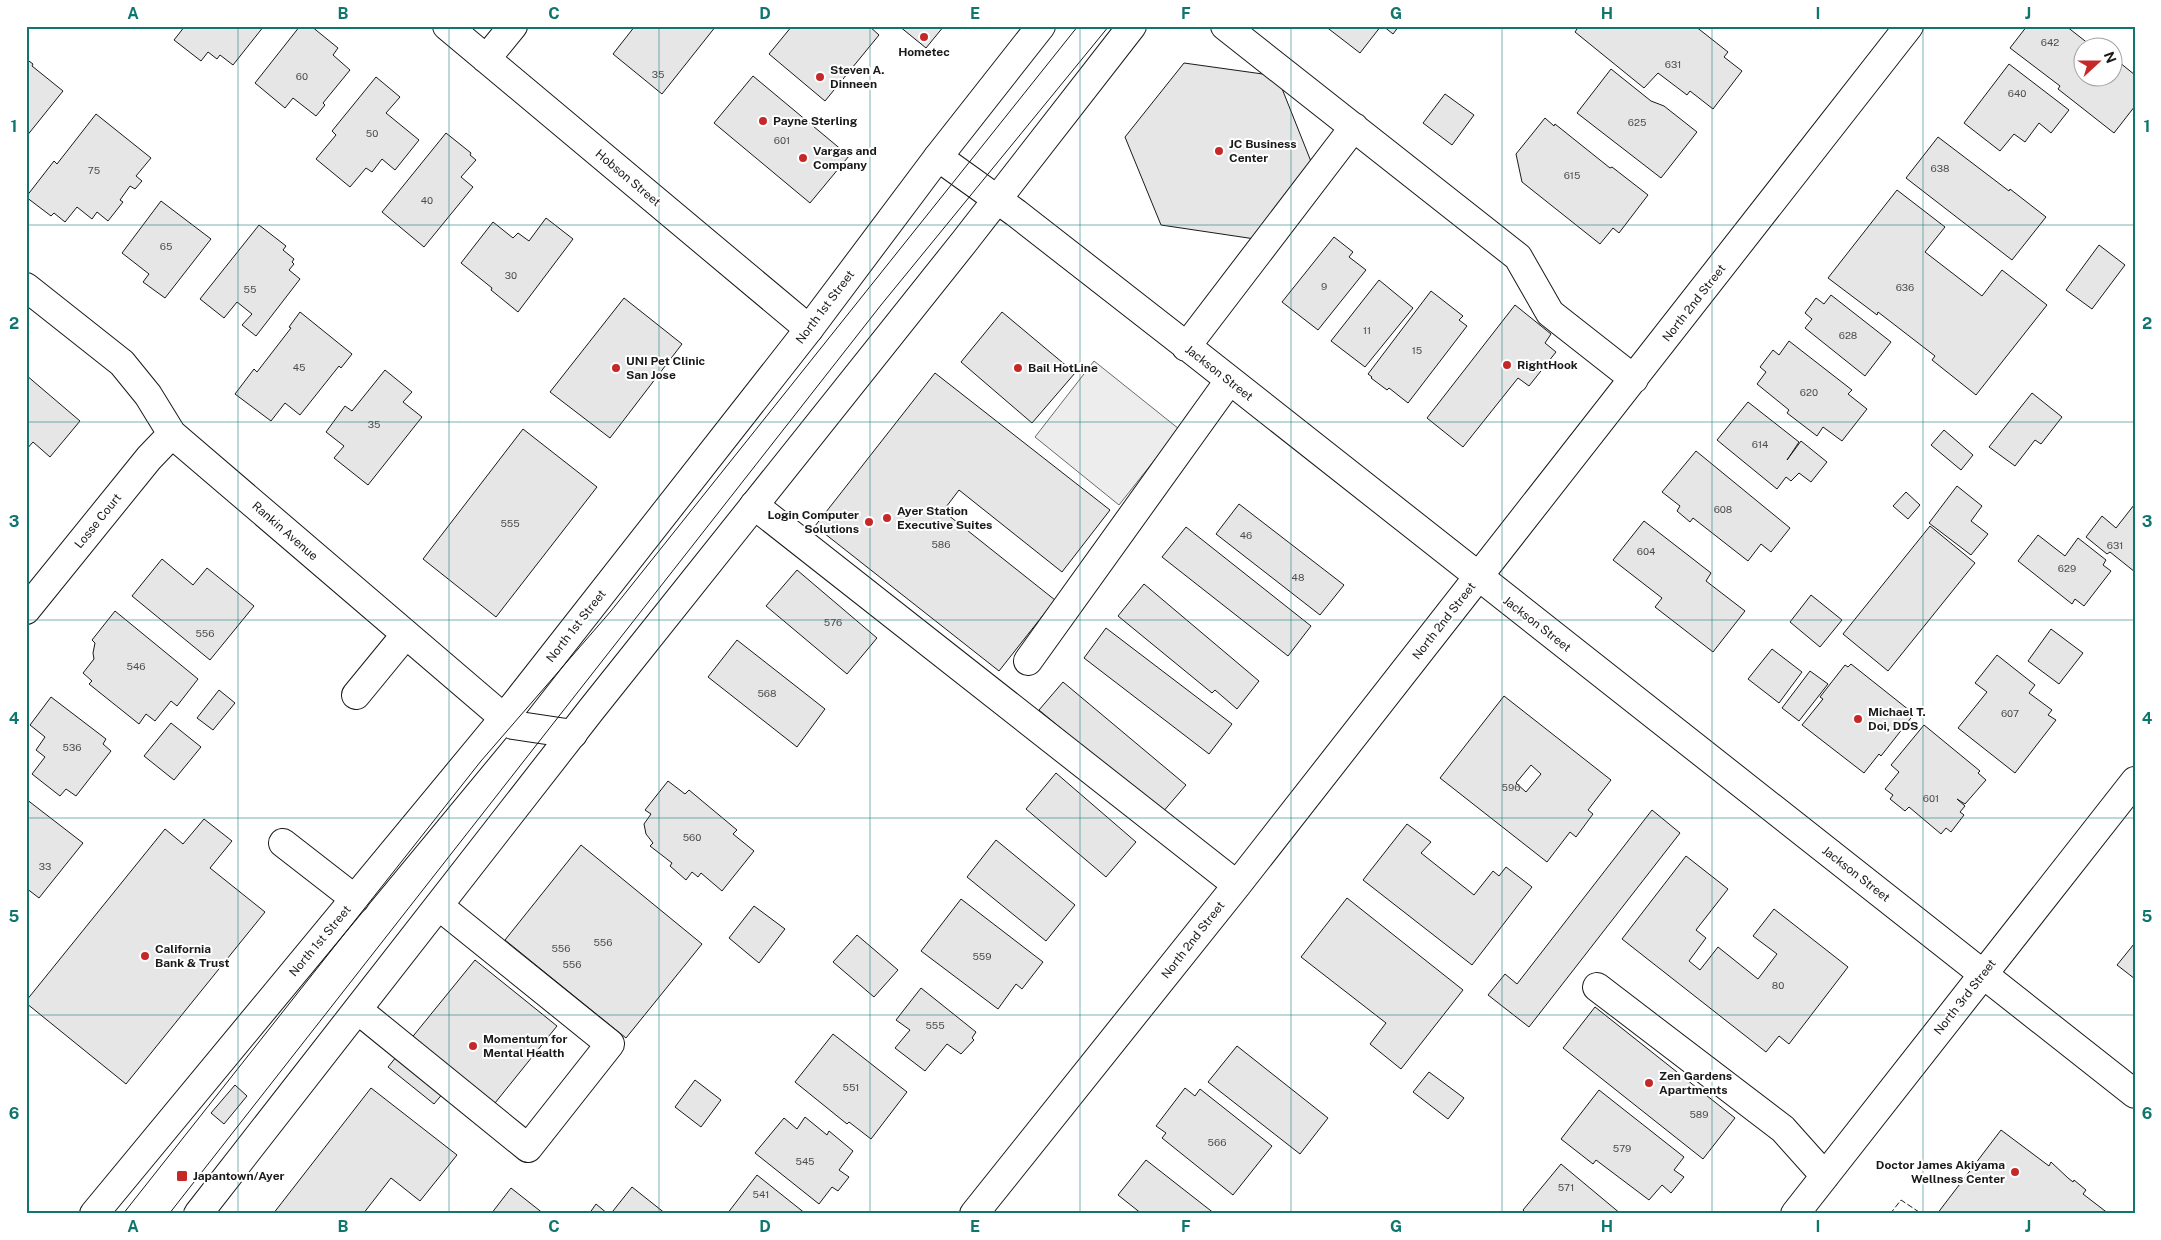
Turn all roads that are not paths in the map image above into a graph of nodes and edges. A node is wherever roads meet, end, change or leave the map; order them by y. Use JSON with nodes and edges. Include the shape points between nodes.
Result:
{"nodes":[{"id":1,"x":447,"y":26,"type":"edge"},
{"id":2,"x":513,"y":26,"type":"edge"},
{"id":3,"x":1041,"y":26,"type":"edge"},
{"id":4,"x":1132,"y":26,"type":"edge"},
{"id":5,"x":1225,"y":26,"type":"edge"},
{"id":6,"x":1909,"y":26,"type":"edge"},
{"id":7,"x":486,"y":59,"type":"junction"},
{"id":8,"x":1354,"y":127,"type":"junction"},
{"id":9,"x":938,"y":157,"type":"junction"},
{"id":10,"x":997,"y":200,"type":"junction"},
{"id":11,"x":26,"y":287,"type":"edge"},
{"id":12,"x":809,"y":329,"type":"junction"},
{"id":13,"x":1186,"y":347,"type":"junction"},
{"id":14,"x":1634,"y":379,"type":"junction"},
{"id":15,"x":1229,"y":380,"type":"junction"},
{"id":16,"x":172,"y":434,"type":"junction"},
{"id":17,"x":754,"y":505,"type":"junction"},
{"id":18,"x":1478,"y":577,"type":"junction"},
{"id":19,"x":26,"y":610,"type":"edge"},
{"id":20,"x":406,"y":634,"type":"junction"},
{"id":21,"x":1028,"y":660,"type":"dead end"},
{"id":22,"x":356,"y":695,"type":"dead end"},
{"id":23,"x":504,"y":718,"type":"junction"},
{"id":24,"x":573,"y":734,"type":"junction"},
{"id":25,"x":2135,"y":781,"type":"edge"},
{"id":26,"x":283,"y":842,"type":"dead end"},
{"id":27,"x":1237,"y":884,"type":"junction"},
{"id":28,"x":355,"y":898,"type":"junction"},
{"id":29,"x":439,"y":906,"type":"junction"},
{"id":30,"x":1982,"y":974,"type":"junction"},
{"id":31,"x":1597,"y":987,"type":"dead end"},
{"id":32,"x":358,"y":1010,"type":"junction"},
{"id":33,"x":2135,"y":1094,"type":"edge"},
{"id":34,"x":1825,"y":1176,"type":"junction"},
{"id":35,"x":94,"y":1214,"type":"edge"},
{"id":36,"x":198,"y":1214,"type":"edge"},
{"id":37,"x":974,"y":1214,"type":"edge"},
{"id":38,"x":1795,"y":1214,"type":"edge"}],
"edges":[{"from":1,"to":7,"type":"street","name":"Hobson Street"},
{"from":2,"to":7,"type":"street"},
{"from":3,"to":9,"type":"street","name":"North 1st Street"},
{"from":4,"to":10,"type":"street"},
{"from":5,"to":8,"type":"street"},
{"from":6,"to":14,"type":"street","name":"North 2nd Street"},
{"from":7,"to":12,"type":"street","name":"Hobson Street"},
{"from":8,"to":13,"type":"street"},
{"from":8,"to":14,"type":"street","via":[[1518,257],[1550,313]]},
{"from":9,"to":10,"type":"street","name":"Jackson Street"},
{"from":9,"to":12,"type":"street","name":"North 1st Street"},
{"from":10,"to":13,"type":"street","name":"Jackson Street"},
{"from":10,"to":17,"type":"street"},
{"from":11,"to":16,"type":"street","name":"Rankin Avenue","via":[[122,363],[148,395]]},
{"from":12,"to":23,"type":"street","name":"North 1st Street"},
{"from":13,"to":15,"type":"street","name":"Jackson Street"},
{"from":14,"to":18,"type":"street","name":"North 2nd Street"},
{"from":15,"to":18,"type":"street","name":"Jackson Street"},
{"from":15,"to":21,"type":"street"},
{"from":16,"to":19,"type":"street","name":"Losse Court"},
{"from":16,"to":20,"type":"street","name":"Rankin Avenue"},
{"from":17,"to":24,"type":"street"},
{"from":17,"to":27,"type":"street"},
{"from":18,"to":27,"type":"street","name":"North 2nd Street"},
{"from":18,"to":30,"type":"street","name":"Jackson Street"},
{"from":20,"to":22,"type":"street"},
{"from":20,"to":23,"type":"street","name":"Rankin Avenue"},
{"from":23,"to":24,"type":"street","name":"Rankin Avenue","via":[[513,725]]},
{"from":23,"to":28,"type":"street","name":"North 1st Street"},
{"from":24,"to":29,"type":"street"},
{"from":25,"to":30,"type":"street","name":"North 3rd Street"},
{"from":26,"to":28,"type":"street"},
{"from":27,"to":37,"type":"street","name":"North 2nd Street"},
{"from":28,"to":35,"type":"street","name":"North 1st Street"},
{"from":29,"to":32,"type":"street"},
{"from":29,"to":32,"type":"street","via":[[610,1044],[528,1148]]},
{"from":30,"to":33,"type":"street","name":"Jackson Street"},
{"from":30,"to":34,"type":"street","name":"North 3rd Street"},
{"from":31,"to":34,"type":"street","via":[[1782,1129]]},
{"from":32,"to":36,"type":"street"},
{"from":34,"to":38,"type":"street","name":"North 3rd Street"}]}
